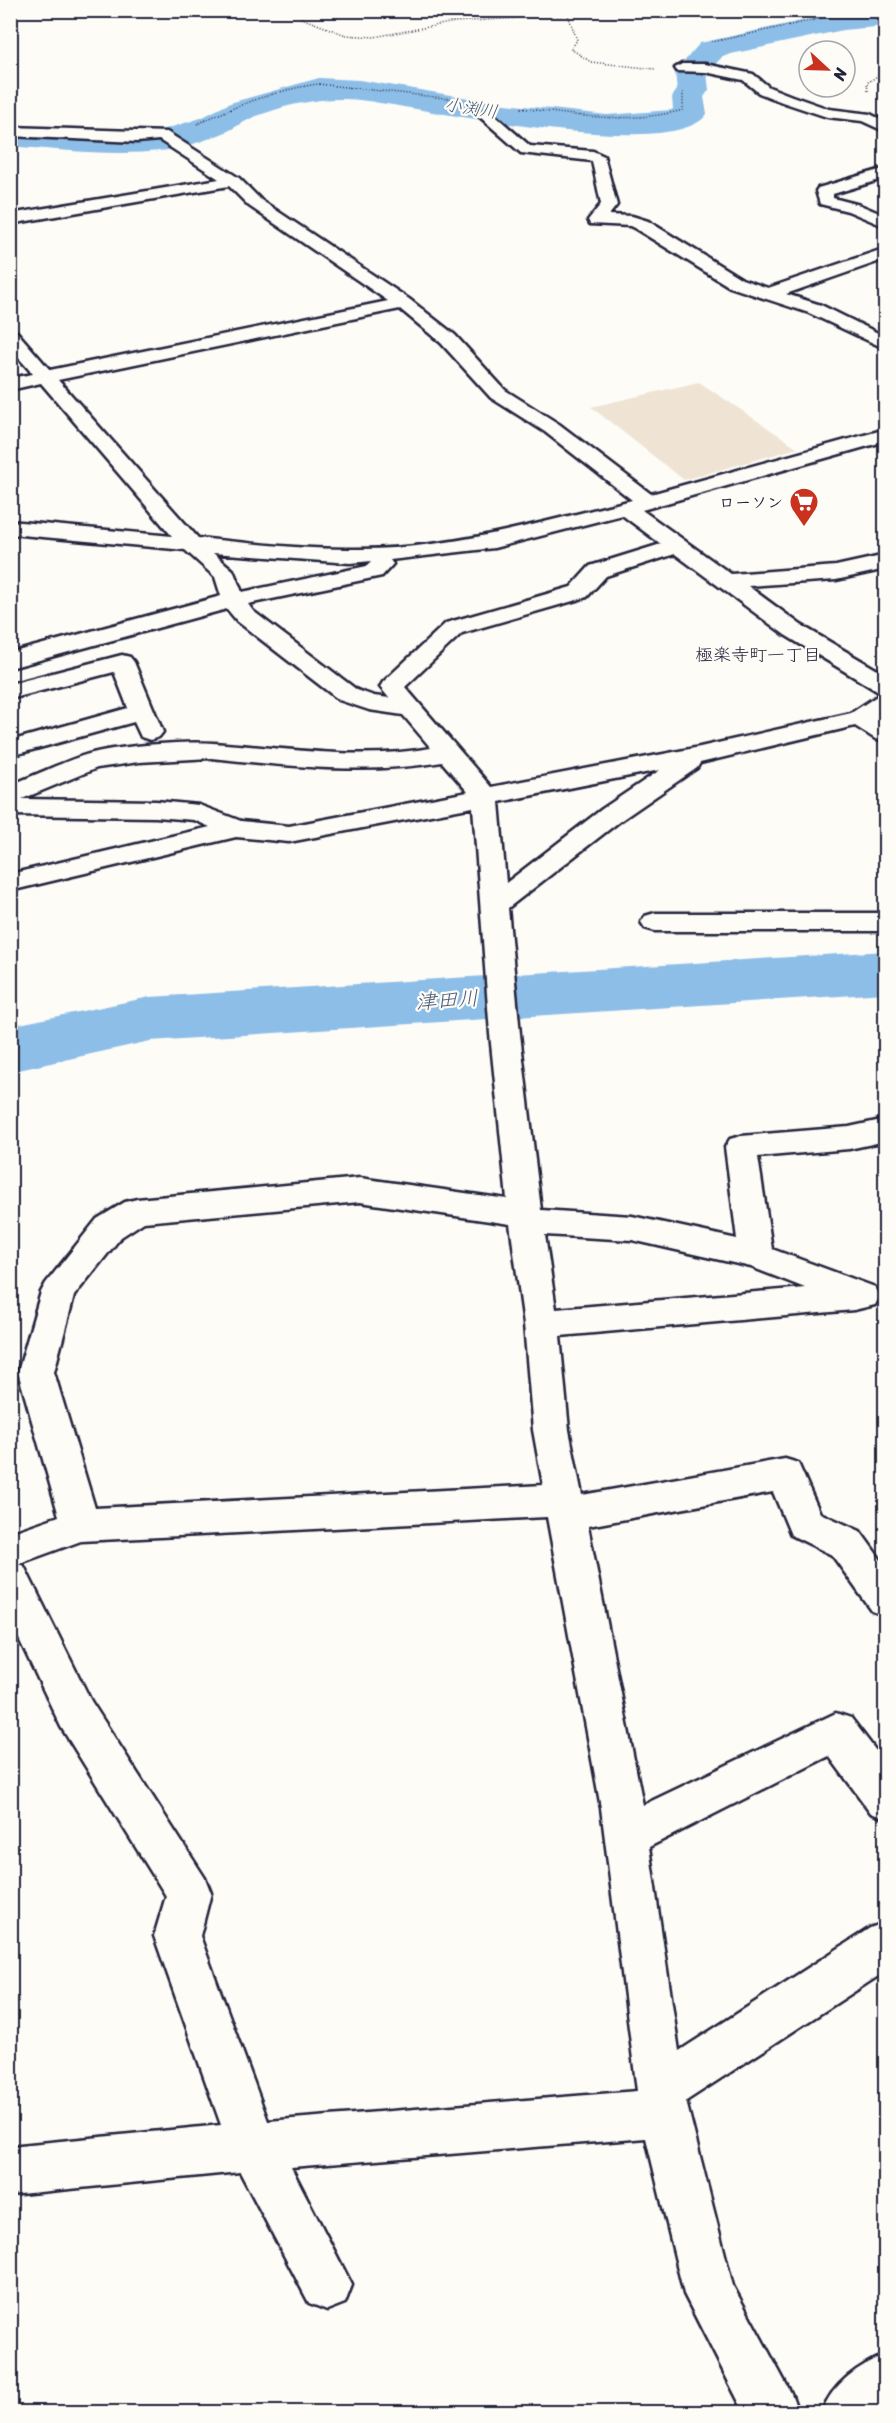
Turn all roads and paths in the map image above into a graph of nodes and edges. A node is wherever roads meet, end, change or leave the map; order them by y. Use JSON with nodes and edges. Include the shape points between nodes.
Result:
{"nodes":[{"id":1,"x":870,"y":10,"type":"edge"},
{"id":2,"x":302,"y":18,"type":"dead end"},
{"id":3,"x":682,"y":68,"type":"junction"},
{"id":4,"x":466,"y":101,"type":"dead end"},
{"id":5,"x":513,"y":107,"type":"dead end"},
{"id":6,"x":485,"y":114,"type":"dead end"},
{"id":7,"x":885,"y":128,"type":"edge"},
{"id":8,"x":10,"y":131,"type":"edge"},
{"id":9,"x":162,"y":135,"type":"junction"},
{"id":10,"x":885,"y":173,"type":"edge"},
{"id":11,"x":233,"y":181,"type":"junction"},
{"id":12,"x":10,"y":219,"type":"edge"},
{"id":13,"x":885,"y":222,"type":"edge"},
{"id":14,"x":885,"y":253,"type":"edge"},
{"id":15,"x":770,"y":293,"type":"junction"},
{"id":16,"x":403,"y":303,"type":"junction"},
{"id":17,"x":10,"y":336,"type":"edge"},
{"id":18,"x":885,"y":344,"type":"edge"},
{"id":19,"x":46,"y":377,"type":"junction"},
{"id":20,"x":10,"y":384,"type":"edge"},
{"id":21,"x":885,"y":435,"type":"edge"},
{"id":22,"x":648,"y":502,"type":"junction"},
{"id":23,"x":626,"y":508,"type":"junction"},
{"id":24,"x":10,"y":527,"type":"edge"},
{"id":25,"x":191,"y":544,"type":"junction"},
{"id":26,"x":677,"y":546,"type":"junction"},
{"id":27,"x":397,"y":553,"type":"junction"},
{"id":28,"x":885,"y":562,"type":"edge"},
{"id":29,"x":725,"y":581,"type":"junction"},
{"id":30,"x":234,"y":602,"type":"junction"},
{"id":31,"x":10,"y":661,"type":"edge"},
{"id":32,"x":885,"y":686,"type":"edge"},
{"id":33,"x":10,"y":692,"type":"edge"},
{"id":34,"x":885,"y":701,"type":"edge"},
{"id":35,"x":411,"y":709,"type":"junction"},
{"id":36,"x":859,"y":718,"type":"junction"},
{"id":37,"x":885,"y":735,"type":"edge"},
{"id":38,"x":10,"y":749,"type":"edge"},
{"id":39,"x":449,"y":753,"type":"junction"},
{"id":40,"x":700,"y":755,"type":"junction"},
{"id":41,"x":10,"y":795,"type":"edge"},
{"id":42,"x":485,"y":796,"type":"junction"},
{"id":43,"x":10,"y":807,"type":"edge"},
{"id":44,"x":236,"y":829,"type":"junction"},
{"id":45,"x":10,"y":883,"type":"edge"},
{"id":46,"x":495,"y":905,"type":"junction"},
{"id":47,"x":655,"y":922,"type":"dead end"},
{"id":48,"x":885,"y":922,"type":"edge"},
{"id":49,"x":885,"y":1130,"type":"edge"},
{"id":50,"x":526,"y":1218,"type":"junction"},
{"id":51,"x":756,"y":1256,"type":"junction"},
{"id":52,"x":874,"y":1295,"type":"edge"},
{"id":53,"x":541,"y":1324,"type":"junction"},
{"id":54,"x":564,"y":1507,"type":"junction"},
{"id":55,"x":81,"y":1525,"type":"junction"},
{"id":56,"x":10,"y":1550,"type":"edge"},
{"id":57,"x":10,"y":1578,"type":"edge"},
{"id":58,"x":885,"y":1599,"type":"edge"},
{"id":59,"x":885,"y":1799,"type":"edge"},
{"id":60,"x":626,"y":1836,"type":"junction"},
{"id":61,"x":885,"y":1944,"type":"edge"},
{"id":62,"x":662,"y":2101,"type":"junction"},
{"id":63,"x":253,"y":2145,"type":"junction"},
{"id":64,"x":10,"y":2171,"type":"edge"},
{"id":65,"x":327,"y":2285,"type":"dead end"},
{"id":66,"x":885,"y":2380,"type":"edge"},
{"id":67,"x":772,"y":2412,"type":"edge"},
{"id":68,"x":848,"y":2412,"type":"edge"}],
"edges":[{"from":1,"to":3,"type":"path","via":[[703,44]]},
{"from":2,"to":3,"type":"path","via":[[346,35],[374,37],[454,22],[568,15],[577,40],[571,49],[591,62],[665,70]]},
{"from":3,"to":5,"type":"path","via":[[683,110],[664,116],[582,116]]},
{"from":3,"to":7,"type":"street","via":[[705,68],[748,77],[764,90],[787,99],[827,113],[865,117]]},
{"from":4,"to":9,"type":"path","via":[[318,84],[235,106],[199,124]]},
{"from":6,"to":15,"type":"street","via":[[526,150],[599,159],[609,205],[596,220],[642,225],[736,283]]},
{"from":8,"to":9,"type":"street"},
{"from":9,"to":11,"type":"street"},
{"from":10,"to":13,"type":"street","via":[[824,191],[826,201]]},
{"from":11,"to":12,"type":"street"},
{"from":11,"to":16,"type":"street","via":[[255,203]]},
{"from":14,"to":15,"type":"street"},
{"from":15,"to":18,"type":"street","via":[[815,309]]},
{"from":16,"to":19,"type":"street"},
{"from":16,"to":22,"type":"street","via":[[448,339],[498,394],[552,428]]},
{"from":17,"to":19,"type":"street"},
{"from":19,"to":20,"type":"street"},
{"from":19,"to":25,"type":"street"},
{"from":21,"to":22,"type":"street"},
{"from":22,"to":23,"type":"street"},
{"from":23,"to":26,"type":"street"},
{"from":23,"to":27,"type":"street","via":[[495,541]]},
{"from":24,"to":25,"type":"street"},
{"from":25,"to":27,"type":"street","via":[[350,556]]},
{"from":25,"to":30,"type":"street","via":[[225,575]]},
{"from":26,"to":29,"type":"street"},
{"from":26,"to":35,"type":"street","via":[[598,571],[579,592],[454,628],[392,687]]},
{"from":27,"to":30,"type":"street","via":[[374,571]]},
{"from":28,"to":29,"type":"street","via":[[836,573]]},
{"from":29,"to":32,"type":"street","via":[[793,630]]},
{"from":30,"to":31,"type":"street","via":[[202,607]]},
{"from":30,"to":35,"type":"street","via":[[245,616],[348,695],[369,703]]},
{"from":33,"to":38,"type":"street","via":[[122,662],[146,722]]},
{"from":34,"to":36,"type":"street"},
{"from":35,"to":39,"type":"street"},
{"from":36,"to":37,"type":"street"},
{"from":36,"to":40,"type":"street"},
{"from":39,"to":41,"type":"street","via":[[365,762],[211,750],[139,754],[91,761]]},
{"from":39,"to":42,"type":"street"},
{"from":40,"to":42,"type":"street"},
{"from":40,"to":46,"type":"street","via":[[611,815]]},
{"from":42,"to":44,"type":"street","via":[[289,834]]},
{"from":42,"to":46,"type":"street"},
{"from":43,"to":44,"type":"street","via":[[199,813]]},
{"from":44,"to":45,"type":"street"},
{"from":46,"to":50,"type":"street"},
{"from":47,"to":48,"type":"street"},
{"from":49,"to":51,"type":"street","via":[[849,1138],[741,1148]]},
{"from":50,"to":51,"type":"street","via":[[611,1225]]},
{"from":50,"to":53,"type":"street"},
{"from":50,"to":55,"type":"street","via":[[360,1190],[137,1211],[109,1228],[58,1292],[36,1372]]},
{"from":51,"to":52,"type":"street"},
{"from":52,"to":53,"type":"street"},
{"from":53,"to":54,"type":"street","via":[[551,1430]]},
{"from":54,"to":55,"type":"street"},
{"from":54,"to":58,"type":"street","via":[[784,1474],[805,1524],[846,1543]]},
{"from":54,"to":60,"type":"street"},
{"from":55,"to":56,"type":"street"},
{"from":57,"to":63,"type":"street","via":[[76,1714],[189,1893],[177,1936]]},
{"from":59,"to":60,"type":"street","via":[[836,1732]]},
{"from":60,"to":62,"type":"street"},
{"from":61,"to":62,"type":"street"},
{"from":62,"to":63,"type":"street"},
{"from":62,"to":67,"type":"street","via":[[710,2294]]},
{"from":63,"to":64,"type":"street"},
{"from":63,"to":65,"type":"street"},
{"from":66,"to":68,"type":"street"}]}
